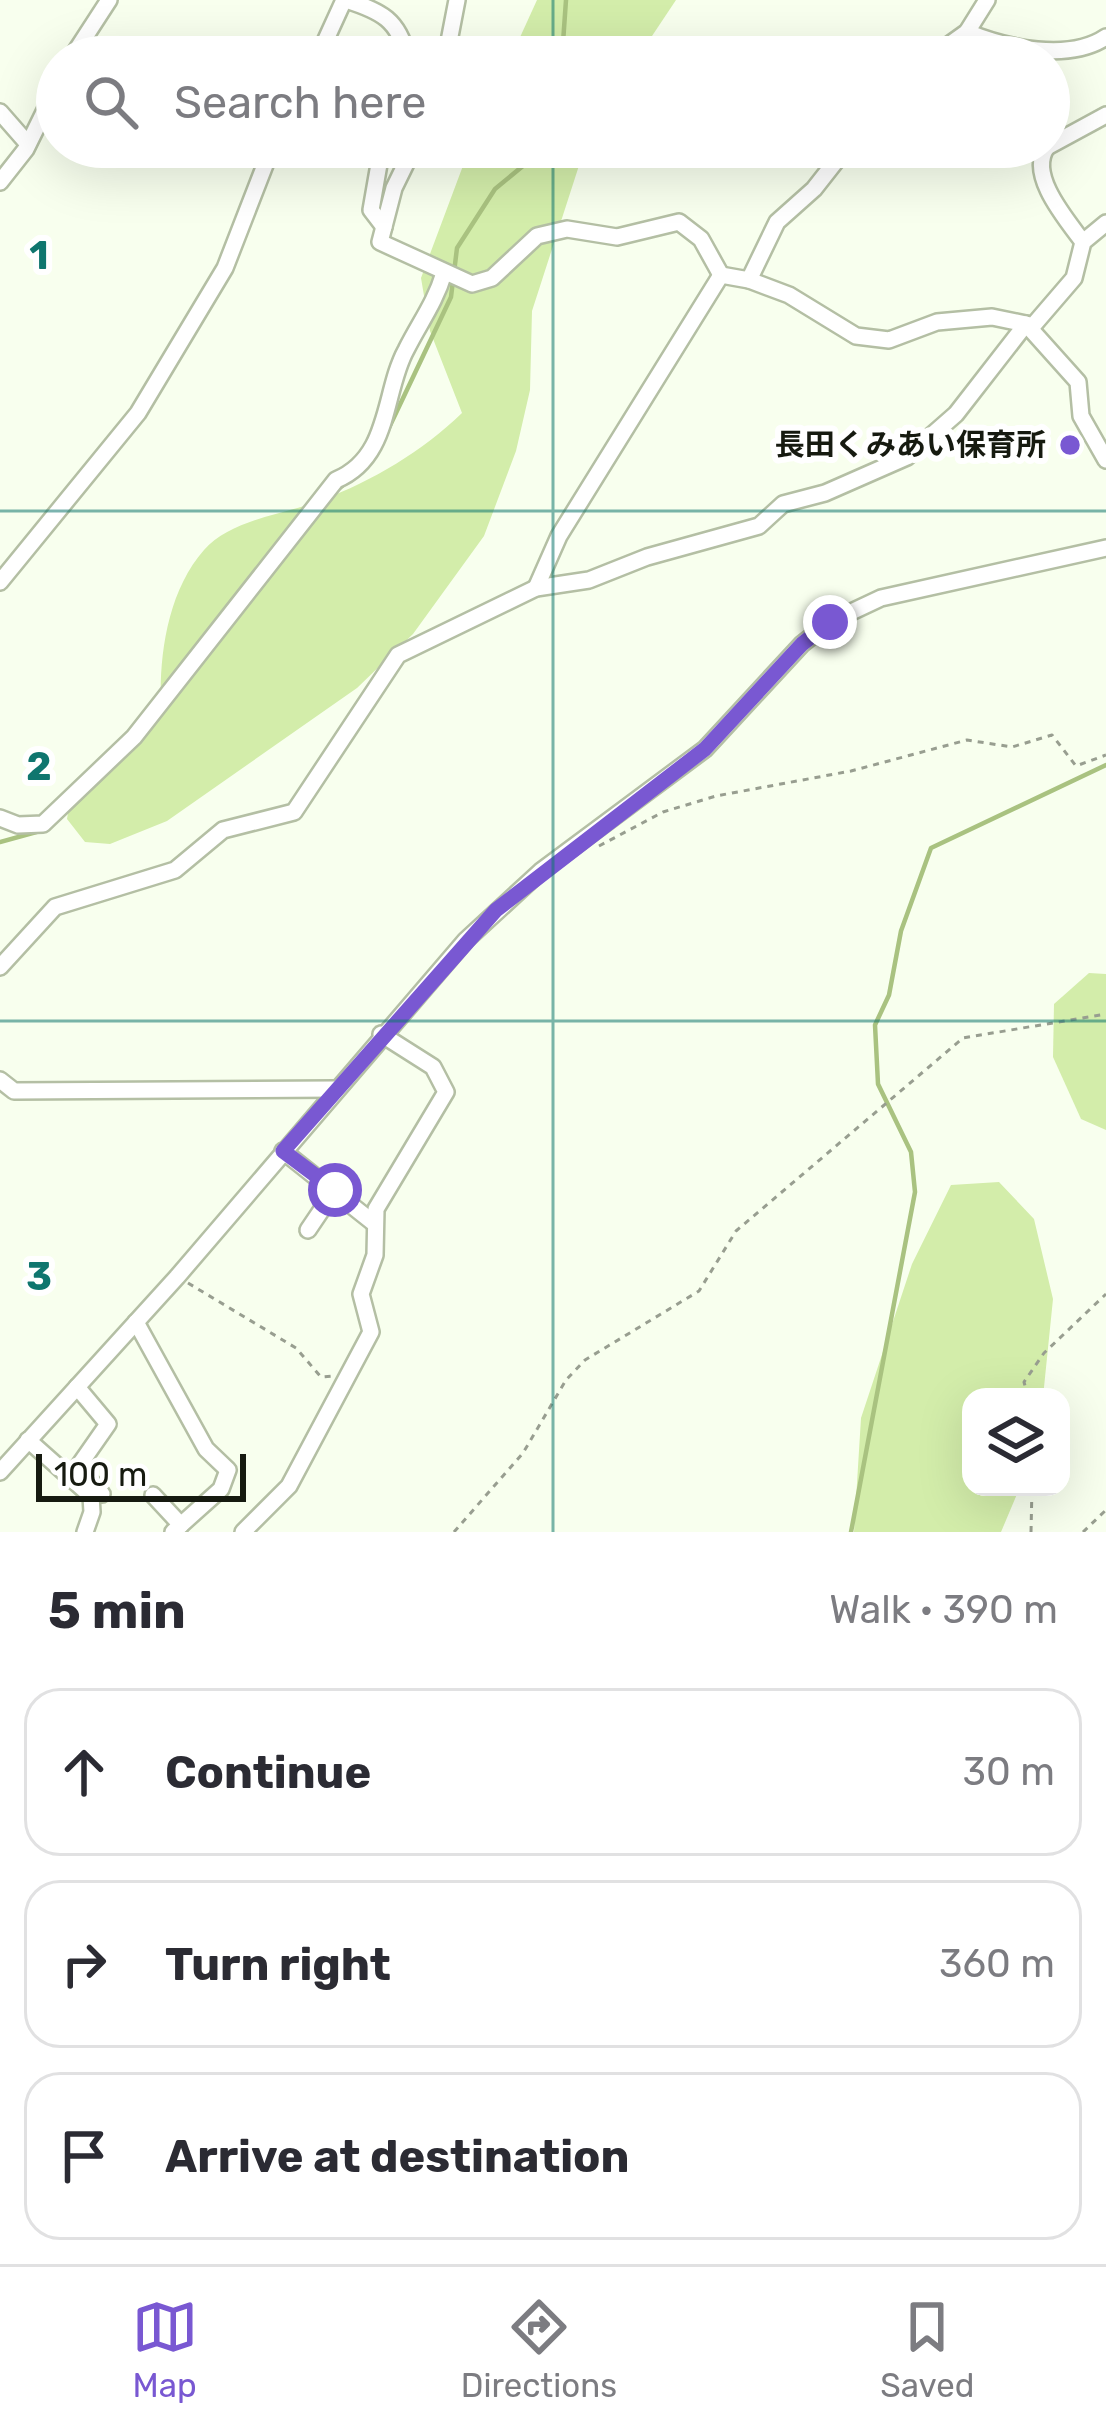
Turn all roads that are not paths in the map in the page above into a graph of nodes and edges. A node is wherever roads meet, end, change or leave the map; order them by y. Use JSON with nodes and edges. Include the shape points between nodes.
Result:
{"nodes":[{"id":1,"x":109,"y":0,"type":"edge"},
{"id":2,"x":345,"y":0,"type":"edge"},
{"id":3,"x":457,"y":0,"type":"edge"},
{"id":4,"x":987,"y":0,"type":"edge"},
{"id":5,"x":967,"y":32,"type":"junction"},
{"id":6,"x":86,"y":36,"type":"edge"},
{"id":7,"x":327,"y":36,"type":"edge"},
{"id":8,"x":403,"y":36,"type":"edge"},
{"id":9,"x":450,"y":36,"type":"edge"},
{"id":10,"x":961,"y":36,"type":"edge"},
{"id":11,"x":974,"y":36,"type":"edge"},
{"id":12,"x":1106,"y":37,"type":"edge"},
{"id":13,"x":1070,"y":50,"type":"edge"},
{"id":14,"x":0,"y":112,"type":"edge"},
{"id":15,"x":1106,"y":115,"type":"edge"},
{"id":16,"x":36,"y":128,"type":"edge"},
{"id":17,"x":1070,"y":135,"type":"edge"},
{"id":18,"x":28,"y":144,"type":"junction"},
{"id":19,"x":264,"y":168,"type":"edge"},
{"id":20,"x":378,"y":168,"type":"edge"},
{"id":21,"x":404,"y":168,"type":"edge"},
{"id":22,"x":831,"y":168,"type":"edge"},
{"id":23,"x":1042,"y":168,"type":"edge"},
{"id":24,"x":0,"y":182,"type":"edge"},
{"id":25,"x":1106,"y":223,"type":"edge"},
{"id":26,"x":384,"y":227,"type":"junction"},
{"id":27,"x":1083,"y":242,"type":"junction"},
{"id":28,"x":451,"y":275,"type":"junction"},
{"id":29,"x":722,"y":275,"type":"junction"},
{"id":30,"x":749,"y":280,"type":"junction"},
{"id":31,"x":1029,"y":326,"type":"junction"},
{"id":32,"x":1103,"y":448,"type":"edge"},
{"id":33,"x":1106,"y":548,"type":"edge"},
{"id":34,"x":0,"y":582,"type":"edge"},
{"id":35,"x":536,"y":587,"type":"junction"},
{"id":36,"x":0,"y":818,"type":"edge"},
{"id":37,"x":0,"y":967,"type":"edge"},
{"id":38,"x":381,"y":1034,"type":"junction"},
{"id":39,"x":0,"y":1080,"type":"edge"},
{"id":40,"x":335,"y":1089,"type":"junction"},
{"id":41,"x":283,"y":1151,"type":"junction"},
{"id":42,"x":335,"y":1190,"type":"junction"},
{"id":43,"x":375,"y":1224,"type":"junction"},
{"id":44,"x":308,"y":1230,"type":"dead end"},
{"id":45,"x":136,"y":1322,"type":"junction"},
{"id":46,"x":77,"y":1387,"type":"junction"},
{"id":47,"x":28,"y":1440,"type":"junction"},
{"id":48,"x":0,"y":1472,"type":"edge"},
{"id":49,"x":102,"y":1494,"type":"dead end"},
{"id":50,"x":153,"y":1496,"type":"dead end"},
{"id":51,"x":177,"y":1528,"type":"edge"},
{"id":52,"x":85,"y":1532,"type":"edge"},
{"id":53,"x":243,"y":1532,"type":"edge"}],
"edges":[{"from":1,"to":6,"type":"street"},
{"from":2,"to":7,"type":"street"},
{"from":2,"to":8,"type":"street","via":[[390,17]]},
{"from":3,"to":9,"type":"street"},
{"from":4,"to":5,"type":"street"},
{"from":5,"to":10,"type":"street"},
{"from":5,"to":11,"type":"street"},
{"from":12,"to":13,"type":"street"},
{"from":14,"to":18,"type":"street"},
{"from":15,"to":17,"type":"street"},
{"from":16,"to":18,"type":"street"},
{"from":18,"to":24,"type":"street"},
{"from":19,"to":34,"type":"street","via":[[225,268],[138,413]]},
{"from":20,"to":26,"type":"street","via":[[370,210]]},
{"from":21,"to":26,"type":"street"},
{"from":22,"to":30,"type":"street","via":[[777,221]]},
{"from":23,"to":27,"type":"street"},
{"from":25,"to":27,"type":"street"},
{"from":26,"to":28,"type":"street","via":[[380,242]]},
{"from":27,"to":31,"type":"street","via":[[1074,278]]},
{"from":28,"to":29,"type":"street","via":[[472,284],[492,278],[537,236],[567,229],[617,237],[680,222]]},
{"from":28,"to":36,"type":"street","via":[[404,352],[393,404],[356,472],[336,480],[134,736],[43,824]]},
{"from":29,"to":30,"type":"street"},
{"from":29,"to":35,"type":"street","via":[[559,536]]},
{"from":30,"to":31,"type":"street","via":[[856,336],[889,340],[938,322],[992,317]]},
{"from":31,"to":32,"type":"street","via":[[1078,382],[1081,416]]},
{"from":31,"to":35,"type":"street","via":[[956,414],[907,457],[783,504],[759,526],[589,580]]},
{"from":33,"to":38,"type":"street","via":[[855,608],[802,644],[705,749],[496,910]]},
{"from":35,"to":37,"type":"street","via":[[398,655],[294,812],[223,830],[175,870],[55,908]]},
{"from":38,"to":40,"type":"street"},
{"from":38,"to":43,"type":"street","via":[[433,1066],[446,1092],[376,1209]]},
{"from":39,"to":40,"type":"street","via":[[14,1091]]},
{"from":40,"to":41,"type":"street"},
{"from":41,"to":42,"type":"street"},
{"from":41,"to":45,"type":"street"},
{"from":42,"to":43,"type":"street"},
{"from":42,"to":44,"type":"street"},
{"from":43,"to":53,"type":"street","via":[[375,1255],[361,1294],[371,1332],[289,1486]]},
{"from":45,"to":46,"type":"street"},
{"from":45,"to":51,"type":"street","via":[[206,1449],[228,1470],[221,1489]]},
{"from":46,"to":47,"type":"street"},
{"from":46,"to":49,"type":"street","via":[[108,1424],[78,1467]]},
{"from":47,"to":48,"type":"street"},
{"from":47,"to":52,"type":"street","via":[[91,1496]]},
{"from":50,"to":51,"type":"street"}]}
